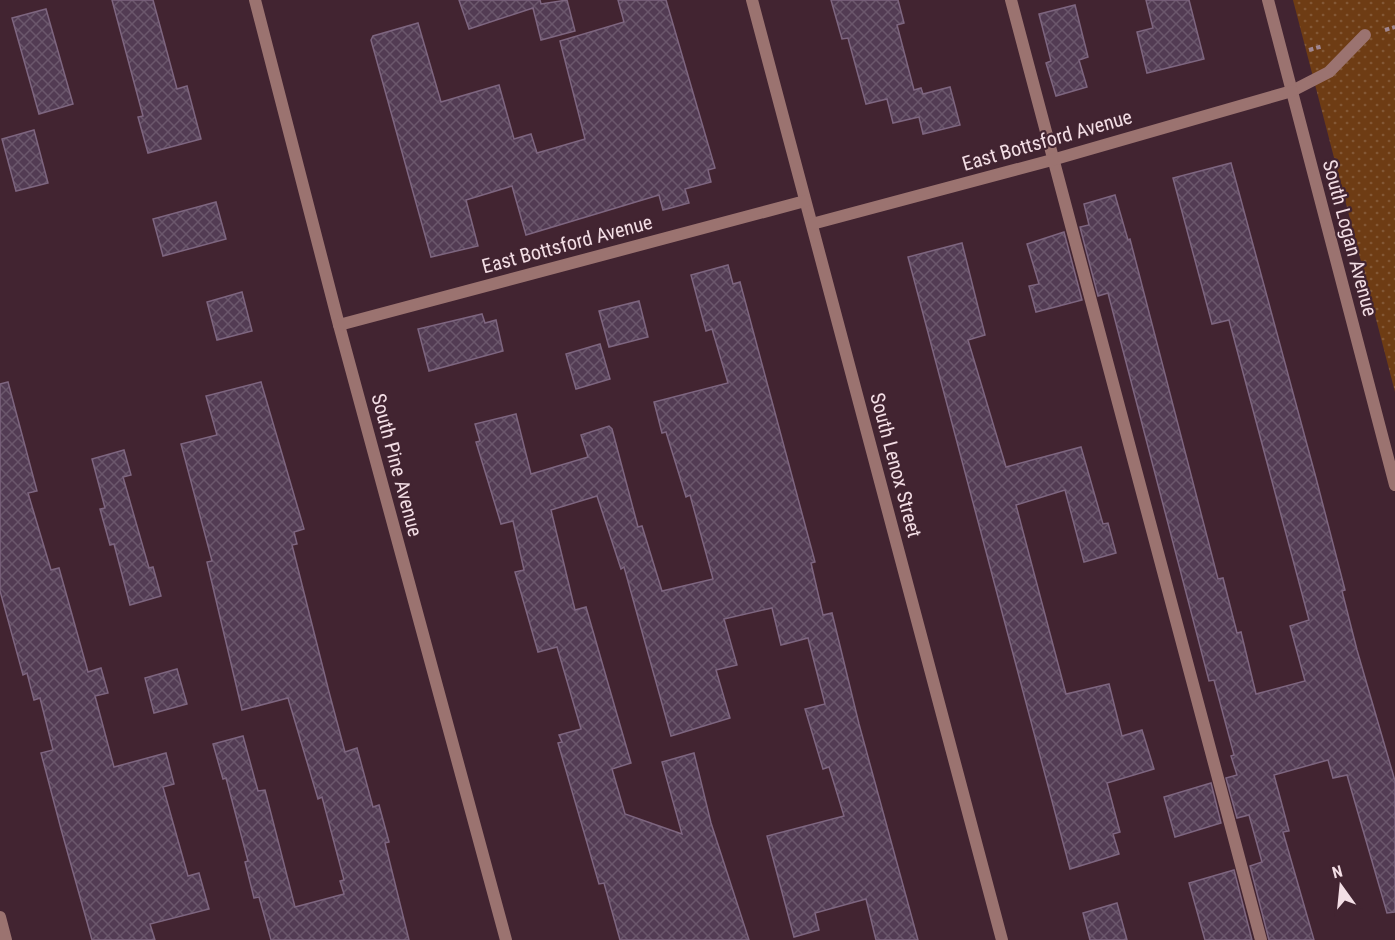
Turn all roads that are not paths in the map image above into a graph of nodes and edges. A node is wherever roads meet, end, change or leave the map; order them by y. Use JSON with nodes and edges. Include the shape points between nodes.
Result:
{"nodes":[{"id":1,"x":255,"y":0,"type":"edge"},
{"id":2,"x":752,"y":0,"type":"edge"},
{"id":3,"x":1011,"y":0,"type":"edge"},
{"id":4,"x":1268,"y":0,"type":"edge"},
{"id":5,"x":1365,"y":35,"type":"dead end"},
{"id":6,"x":1292,"y":91,"type":"junction"},
{"id":7,"x":1052,"y":160,"type":"junction"},
{"id":8,"x":805,"y":201,"type":"junction"},
{"id":9,"x":812,"y":224,"type":"junction"},
{"id":10,"x":339,"y":325,"type":"junction"},
{"id":11,"x":1395,"y":485,"type":"edge"},
{"id":12,"x":0,"y":918,"type":"edge"},
{"id":13,"x":6,"y":940,"type":"edge"},
{"id":14,"x":506,"y":940,"type":"edge"},
{"id":15,"x":1002,"y":940,"type":"edge"},
{"id":16,"x":1261,"y":940,"type":"edge"}],
"edges":[{"from":1,"to":10,"type":"street","name":"South Pine Avenue"},
{"from":2,"to":8,"type":"street","name":"South Lenox Street"},
{"from":3,"to":7,"type":"street"},
{"from":4,"to":6,"type":"street","name":"South Logan Avenue"},
{"from":5,"to":6,"type":"street","name":"East Bottsford Avenue","via":[[1329,72]]},
{"from":6,"to":7,"type":"street","name":"East Bottsford Avenue"},
{"from":6,"to":11,"type":"street","name":"South Logan Avenue"},
{"from":7,"to":9,"type":"street","name":"East Bottsford Avenue"},
{"from":7,"to":16,"type":"street"},
{"from":8,"to":9,"type":"street","name":"South Lenox Street"},
{"from":8,"to":10,"type":"street","name":"East Bottsford Avenue"},
{"from":9,"to":15,"type":"street","name":"South Lenox Street"},
{"from":10,"to":14,"type":"street","name":"South Pine Avenue"},
{"from":12,"to":13,"type":"street"}]}
